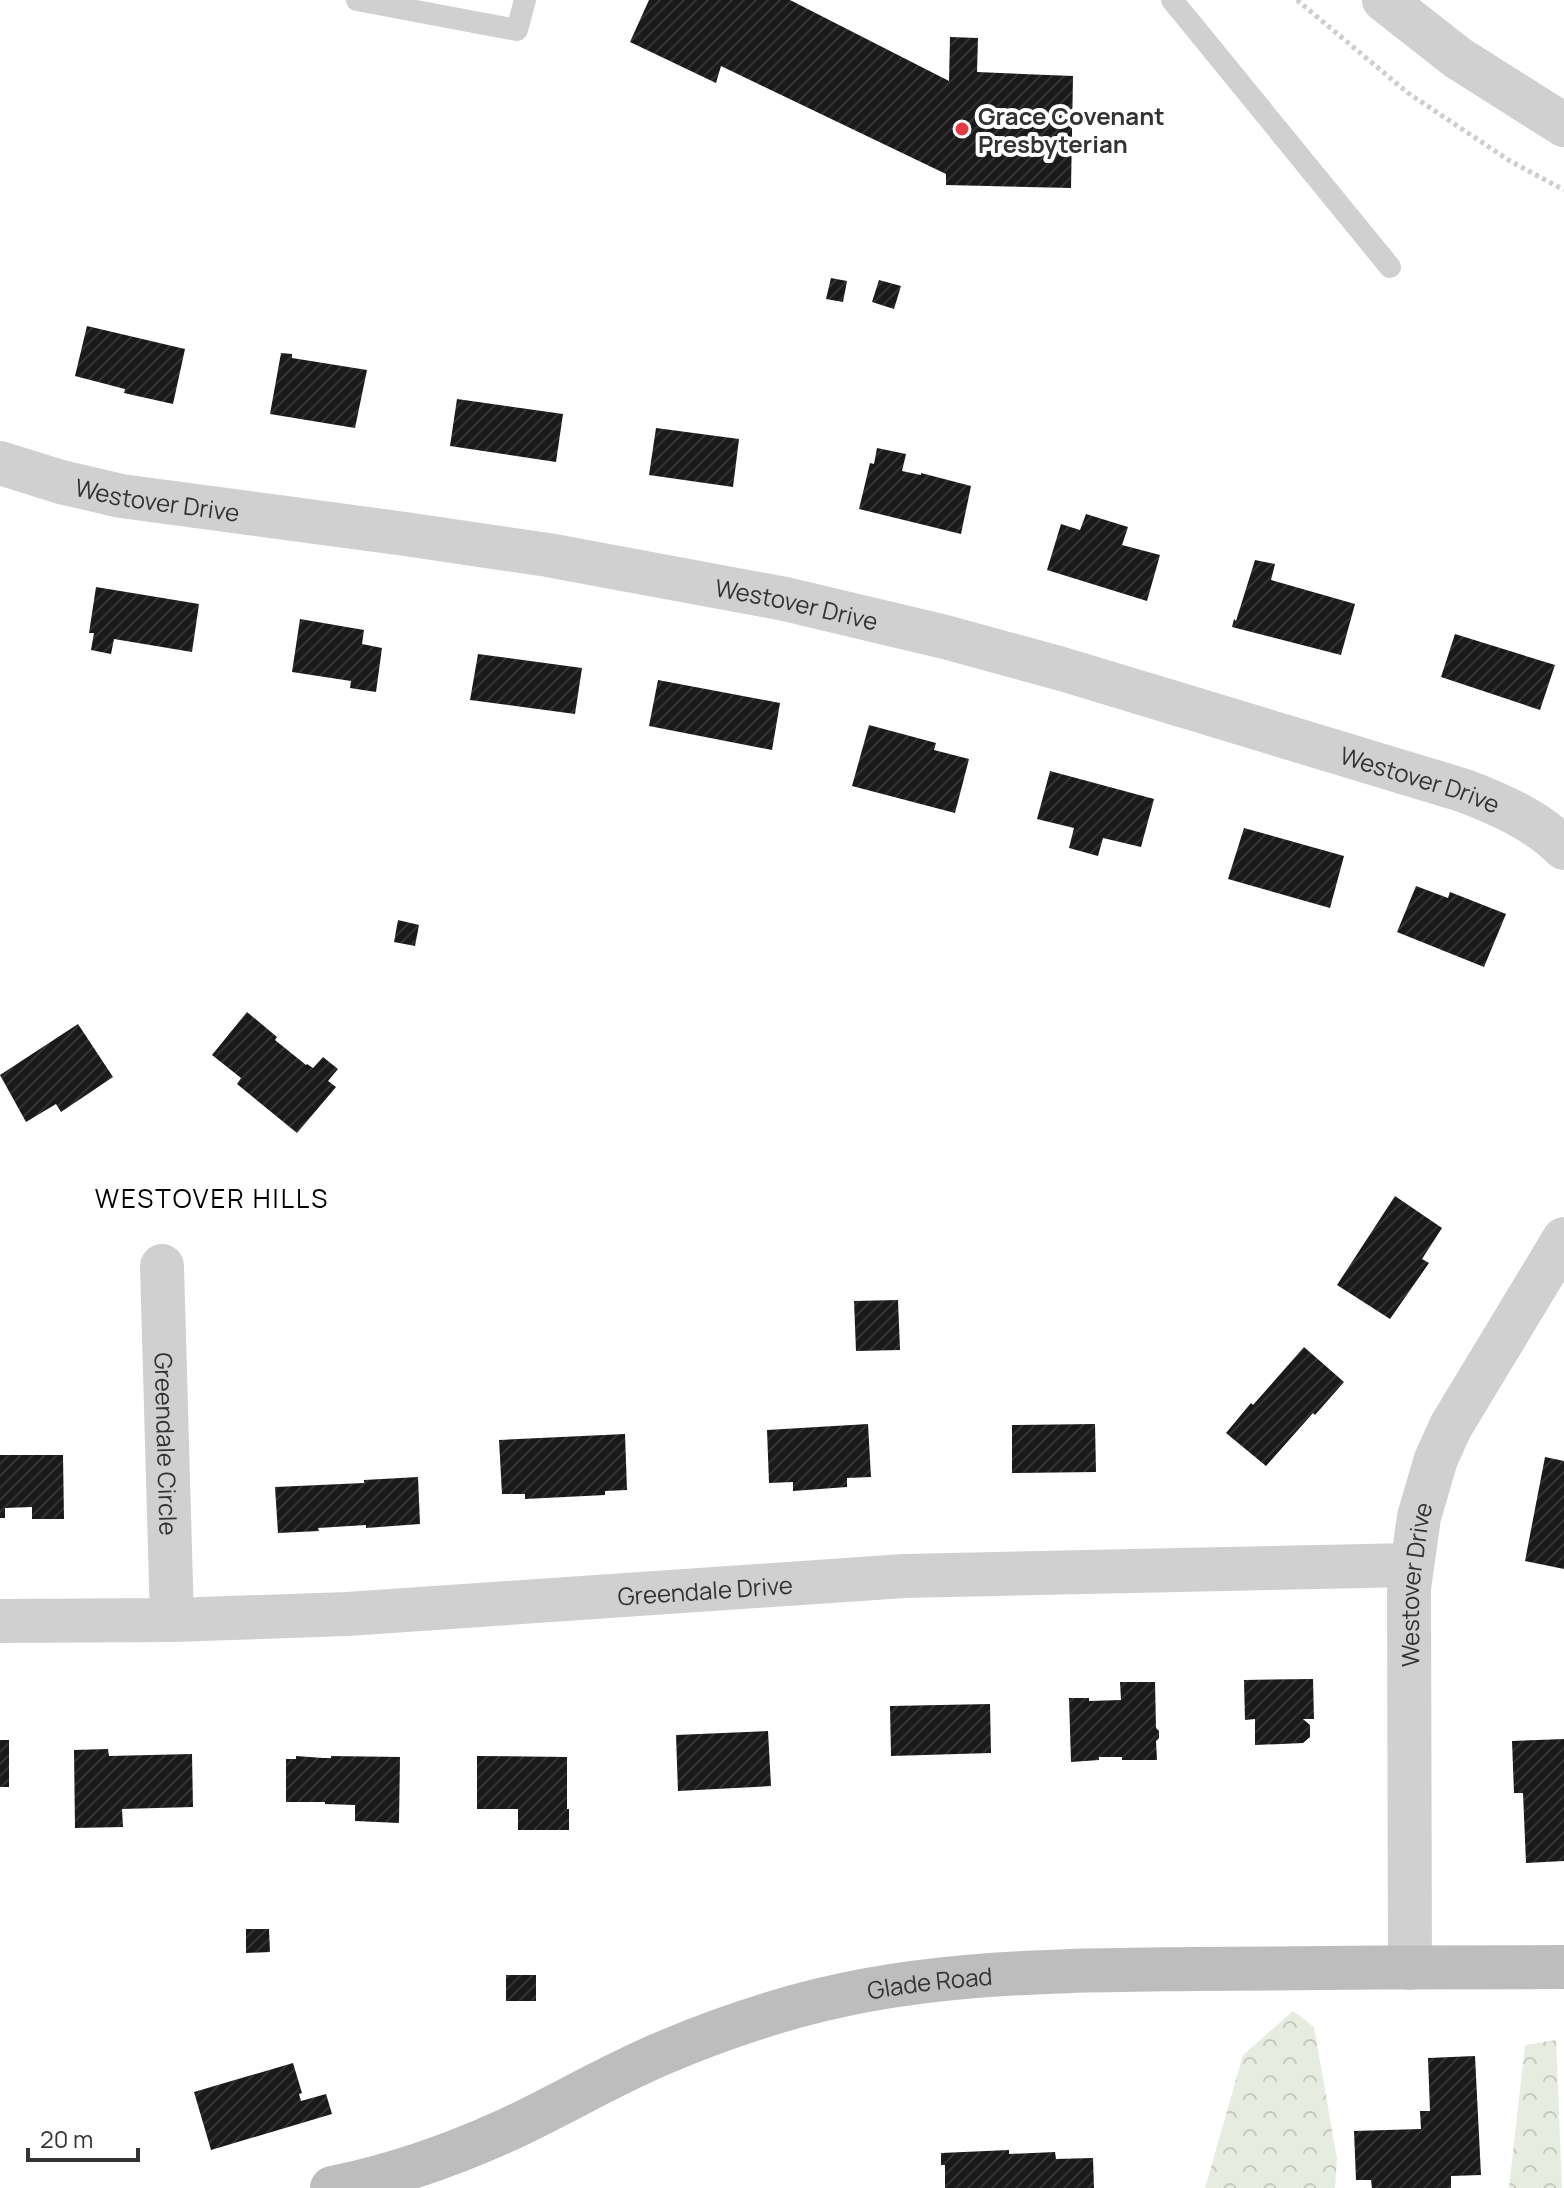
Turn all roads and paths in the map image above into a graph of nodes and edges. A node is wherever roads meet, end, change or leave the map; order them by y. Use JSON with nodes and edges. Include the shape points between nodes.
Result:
{"nodes":[{"id":1,"x":357,"y":0,"type":"edge"},
{"id":2,"x":525,"y":0,"type":"edge"},
{"id":3,"x":1172,"y":0,"type":"edge"},
{"id":4,"x":1297,"y":0,"type":"edge"},
{"id":5,"x":1384,"y":0,"type":"edge"},
{"id":6,"x":1564,"y":125,"type":"edge"},
{"id":7,"x":1564,"y":190,"type":"edge"},
{"id":8,"x":1390,"y":267,"type":"dead end"},
{"id":9,"x":0,"y":463,"type":"edge"},
{"id":10,"x":1564,"y":848,"type":"edge"},
{"id":11,"x":1564,"y":1239,"type":"edge"},
{"id":12,"x":162,"y":1266,"type":"dead end"},
{"id":13,"x":1412,"y":1565,"type":"junction"},
{"id":14,"x":172,"y":1620,"type":"junction"},
{"id":15,"x":0,"y":1621,"type":"edge"},
{"id":16,"x":1564,"y":1967,"type":"edge"},
{"id":17,"x":1410,"y":1968,"type":"junction"},
{"id":18,"x":332,"y":2188,"type":"edge"}],
"edges":[{"from":1,"to":2,"type":"lane","via":[[517,30]]},
{"from":3,"to":8,"type":"lane"},
{"from":4,"to":7,"type":"path","via":[[1408,93]]},
{"from":5,"to":6,"type":"street","via":[[1458,58]]},
{"from":9,"to":10,"type":"street","name":"Westover Drive","via":[[121,496],[548,555],[785,599],[945,637],[1465,791],[1526,817]]},
{"from":11,"to":13,"type":"street","name":"Westover Drive","via":[[1451,1426],[1419,1517]]},
{"from":12,"to":14,"type":"street","name":"Greendale Circle"},
{"from":13,"to":14,"type":"street","name":"Greendale Drive","via":[[904,1576],[347,1614]]},
{"from":13,"to":17,"type":"street","name":"Westover Drive"},
{"from":14,"to":15,"type":"street","name":"Greendale Drive"},
{"from":16,"to":17,"type":"street","name":"Glade Road"},
{"from":17,"to":18,"type":"street","name":"Glade Road","via":[[977,1975],[858,1990],[775,2012],[667,2051],[442,2157]]}]}
